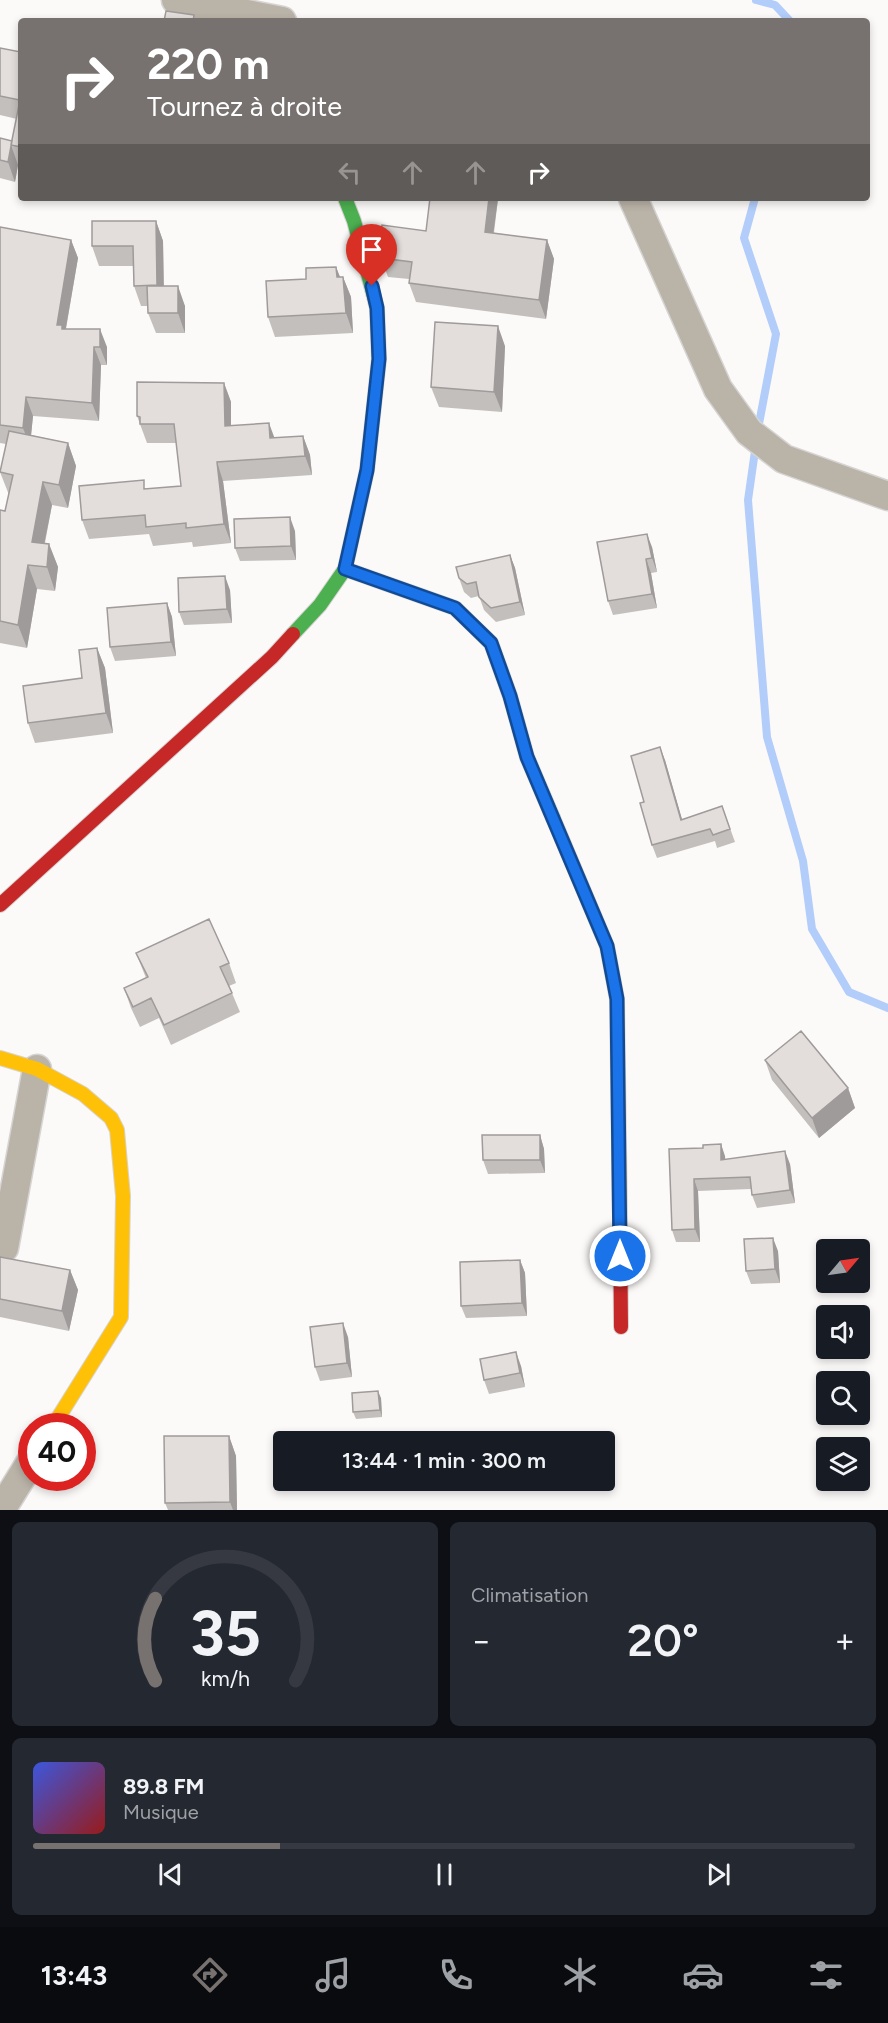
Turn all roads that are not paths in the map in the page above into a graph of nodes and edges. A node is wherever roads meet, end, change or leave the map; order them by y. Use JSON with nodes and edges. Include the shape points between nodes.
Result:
{"nodes":[{"id":1,"x":176,"y":0,"type":"edge"},
{"id":2,"x":267,"y":18,"type":"edge"},
{"id":3,"x":346,"y":201,"type":"edge"},
{"id":4,"x":634,"y":201,"type":"edge"},
{"id":5,"x":888,"y":496,"type":"edge"},
{"id":6,"x":345,"y":569,"type":"junction"},
{"id":7,"x":0,"y":905,"type":"edge"},
{"id":8,"x":0,"y":1058,"type":"edge"},
{"id":9,"x":37,"y":1069,"type":"junction"},
{"id":10,"x":4,"y":1248,"type":"dead end"},
{"id":11,"x":621,"y":1327,"type":"dead end"},
{"id":12,"x":61,"y":1413,"type":"edge"},
{"id":13,"x":18,"y":1483,"type":"edge"},
{"id":14,"x":1,"y":1510,"type":"edge"}],
"edges":[{"from":1,"to":2,"type":"street"},
{"from":3,"to":6,"type":"street","via":[[377,308],[379,359],[367,470]]},
{"from":4,"to":5,"type":"street","via":[[718,389],[749,432],[784,459]]},
{"from":6,"to":7,"type":"street","via":[[320,605],[272,657]]},
{"from":6,"to":11,"type":"street","via":[[455,608],[491,643],[527,757],[607,946],[617,999]]},
{"from":8,"to":9,"type":"street"},
{"from":9,"to":10,"type":"street"},
{"from":9,"to":12,"type":"street","via":[[83,1094],[111,1118],[117,1130],[123,1196],[122,1317]]},
{"from":13,"to":14,"type":"street"}]}
